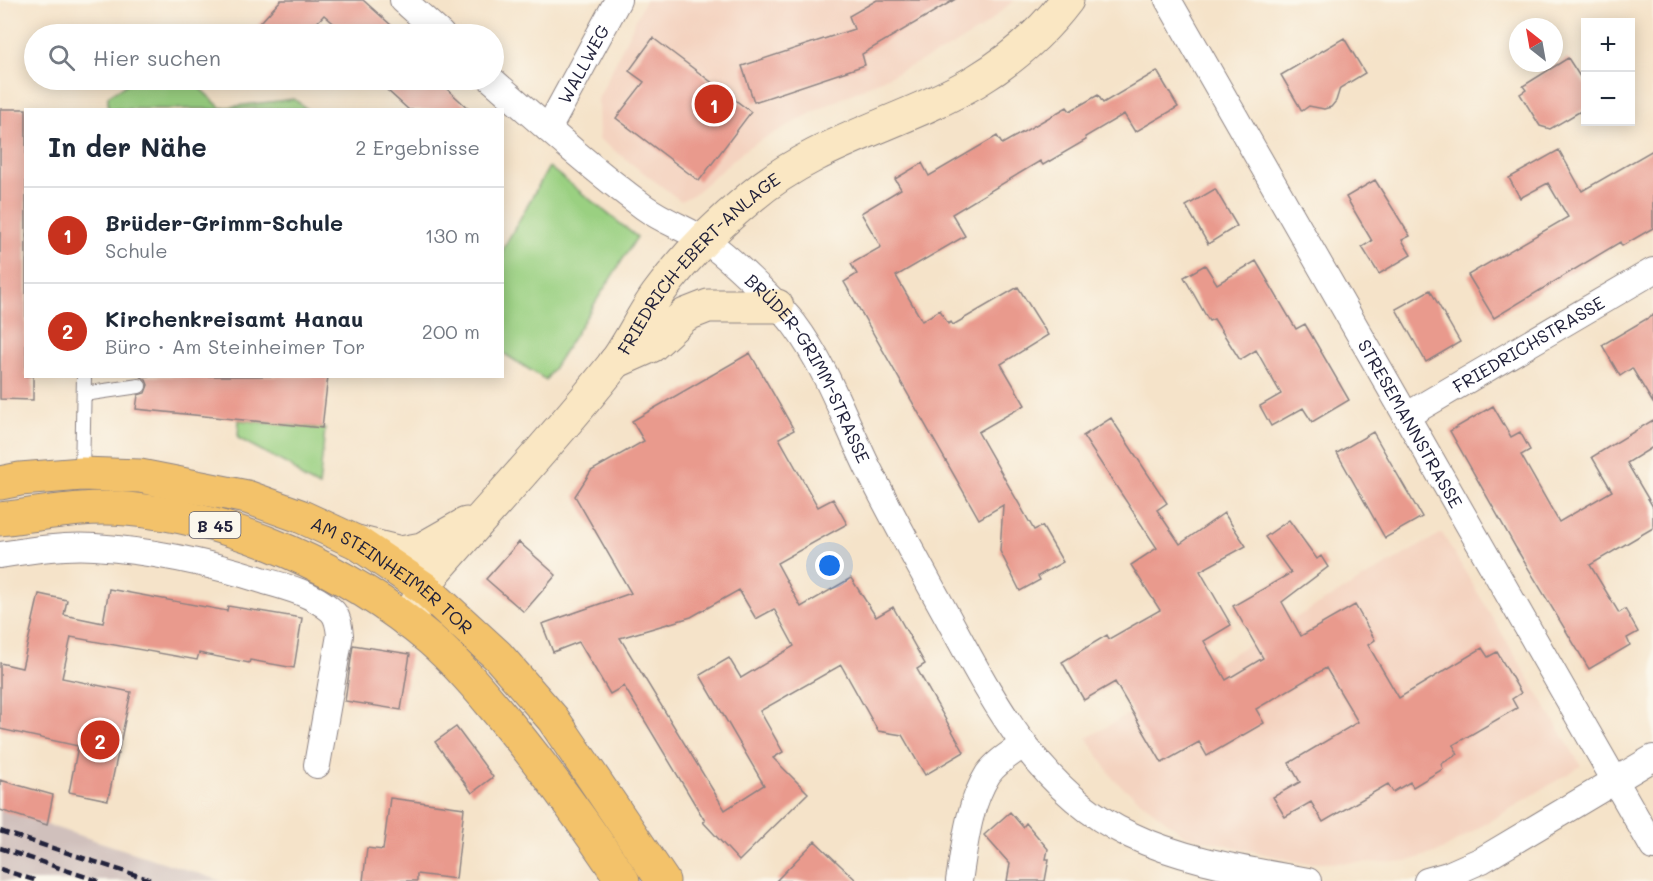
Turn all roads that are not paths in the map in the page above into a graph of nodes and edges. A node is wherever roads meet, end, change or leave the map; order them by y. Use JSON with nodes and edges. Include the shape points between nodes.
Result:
{"nodes":[{"id":1,"x":403,"y":0,"type":"edge"},
{"id":2,"x":618,"y":0,"type":"edge"},
{"id":3,"x":1067,"y":0,"type":"edge"},
{"id":4,"x":1168,"y":0,"type":"edge"},
{"id":5,"x":430,"y":24,"type":"edge"},
{"id":6,"x":503,"y":90,"type":"edge"},
{"id":7,"x":548,"y":129,"type":"junction"},
{"id":8,"x":705,"y":241,"type":"junction"},
{"id":9,"x":1653,"y":271,"type":"edge"},
{"id":10,"x":777,"y":306,"type":"junction"},
{"id":11,"x":615,"y":362,"type":"junction"},
{"id":12,"x":84,"y":378,"type":"edge"},
{"id":13,"x":139,"y":386,"type":"dead end"},
{"id":14,"x":84,"y":394,"type":"junction"},
{"id":15,"x":1406,"y":417,"type":"junction"},
{"id":16,"x":82,"y":474,"type":"junction"},
{"id":17,"x":0,"y":483,"type":"edge"},
{"id":18,"x":486,"y":513,"type":"junction"},
{"id":19,"x":0,"y":519,"type":"edge"},
{"id":20,"x":356,"y":542,"type":"junction"},
{"id":21,"x":0,"y":555,"type":"edge"},
{"id":22,"x":424,"y":588,"type":"junction"},
{"id":23,"x":408,"y":622,"type":"junction"},
{"id":24,"x":1024,"y":744,"type":"junction"},
{"id":25,"x":1653,"y":758,"type":"edge"},
{"id":26,"x":317,"y":765,"type":"dead end"},
{"id":27,"x":1615,"y":779,"type":"junction"},
{"id":28,"x":1653,"y":847,"type":"edge"},
{"id":29,"x":623,"y":881,"type":"edge"},
{"id":30,"x":663,"y":881,"type":"edge"},
{"id":31,"x":959,"y":881,"type":"edge"},
{"id":32,"x":1308,"y":881,"type":"edge"},
{"id":33,"x":1427,"y":881,"type":"edge"}],
"edges":[{"from":1,"to":5,"type":"street"},
{"from":2,"to":7,"type":"street","name":"WALLWEG"},
{"from":3,"to":8,"type":"main road","name":"FRIEDRICH-EBERT-ANLAGE","via":[[1029,42],[975,81],[793,167],[751,196]]},
{"from":4,"to":15,"type":"street","name":"STRESEMANNSTRASSE"},
{"from":6,"to":7,"type":"street","name":"BRÜDER-GRIMM-STRASSE"},
{"from":7,"to":8,"type":"street","name":"BRÜDER-GRIMM-STRASSE","via":[[645,208]]},
{"from":8,"to":10,"type":"street","name":"BRÜDER-GRIMM-STRASSE","via":[[735,263]]},
{"from":8,"to":11,"type":"main road","name":"FRIEDRICH-EBERT-ANLAGE","via":[[657,296]]},
{"from":9,"to":15,"type":"street","name":"FRIEDRICHSTRASSE"},
{"from":10,"to":11,"type":"main road","via":[[708,306],[685,315],[651,346]]},
{"from":10,"to":24,"type":"street","name":"BRÜDER-GRIMM-STRASSE","via":[[824,370],[902,535],[994,703]]},
{"from":11,"to":18,"type":"main road","name":"FRIEDRICH-EBERT-ANLAGE"},
{"from":12,"to":14,"type":"lane"},
{"from":13,"to":14,"type":"lane"},
{"from":14,"to":16,"type":"lane"},
{"from":15,"to":27,"type":"street","name":"STRESEMANNSTRASSE"},
{"from":16,"to":17,"type":"main road","name":"AM STEINHEIMER TOR","number":"B 45"},
{"from":16,"to":20,"type":"main road","name":"AM STEINHEIMER TOR","number":"B 45","via":[[140,476],[247,496]]},
{"from":18,"to":20,"type":"main road","via":[[422,549],[401,553]]},
{"from":18,"to":22,"type":"main road","name":"FRIEDRICH-EBERT-ANLAGE"},
{"from":19,"to":23,"type":"main road","name":"AM STEINHEIMER TOR","number":"B 45","via":[[124,508],[179,515],[231,529],[292,553],[348,582]]},
{"from":20,"to":22,"type":"main road","name":"AM STEINHEIMER TOR","number":"B 45"},
{"from":21,"to":26,"type":"street","via":[[94,547],[185,559],[294,590],[331,610],[340,635]]},
{"from":22,"to":23,"type":"main road","name":"FRIEDRICH-EBERT-ANLAGE"},
{"from":22,"to":30,"type":"main road","name":"AM STEINHEIMER TOR","number":"B 45","via":[[498,656],[553,719]]},
{"from":23,"to":29,"type":"main road","name":"AM STEINHEIMER TOR","number":"B 45","via":[[471,680],[523,740]]},
{"from":24,"to":31,"type":"street","via":[[988,774],[969,817]]},
{"from":24,"to":32,"type":"street","name":"BRÜDER-GRIMM-STRASSE","via":[[1096,816],[1129,835],[1223,865]]},
{"from":25,"to":27,"type":"street"},
{"from":27,"to":28,"type":"street","name":"STRESEMANNSTRASSE"},
{"from":27,"to":33,"type":"street","via":[[1482,860]]}]}
